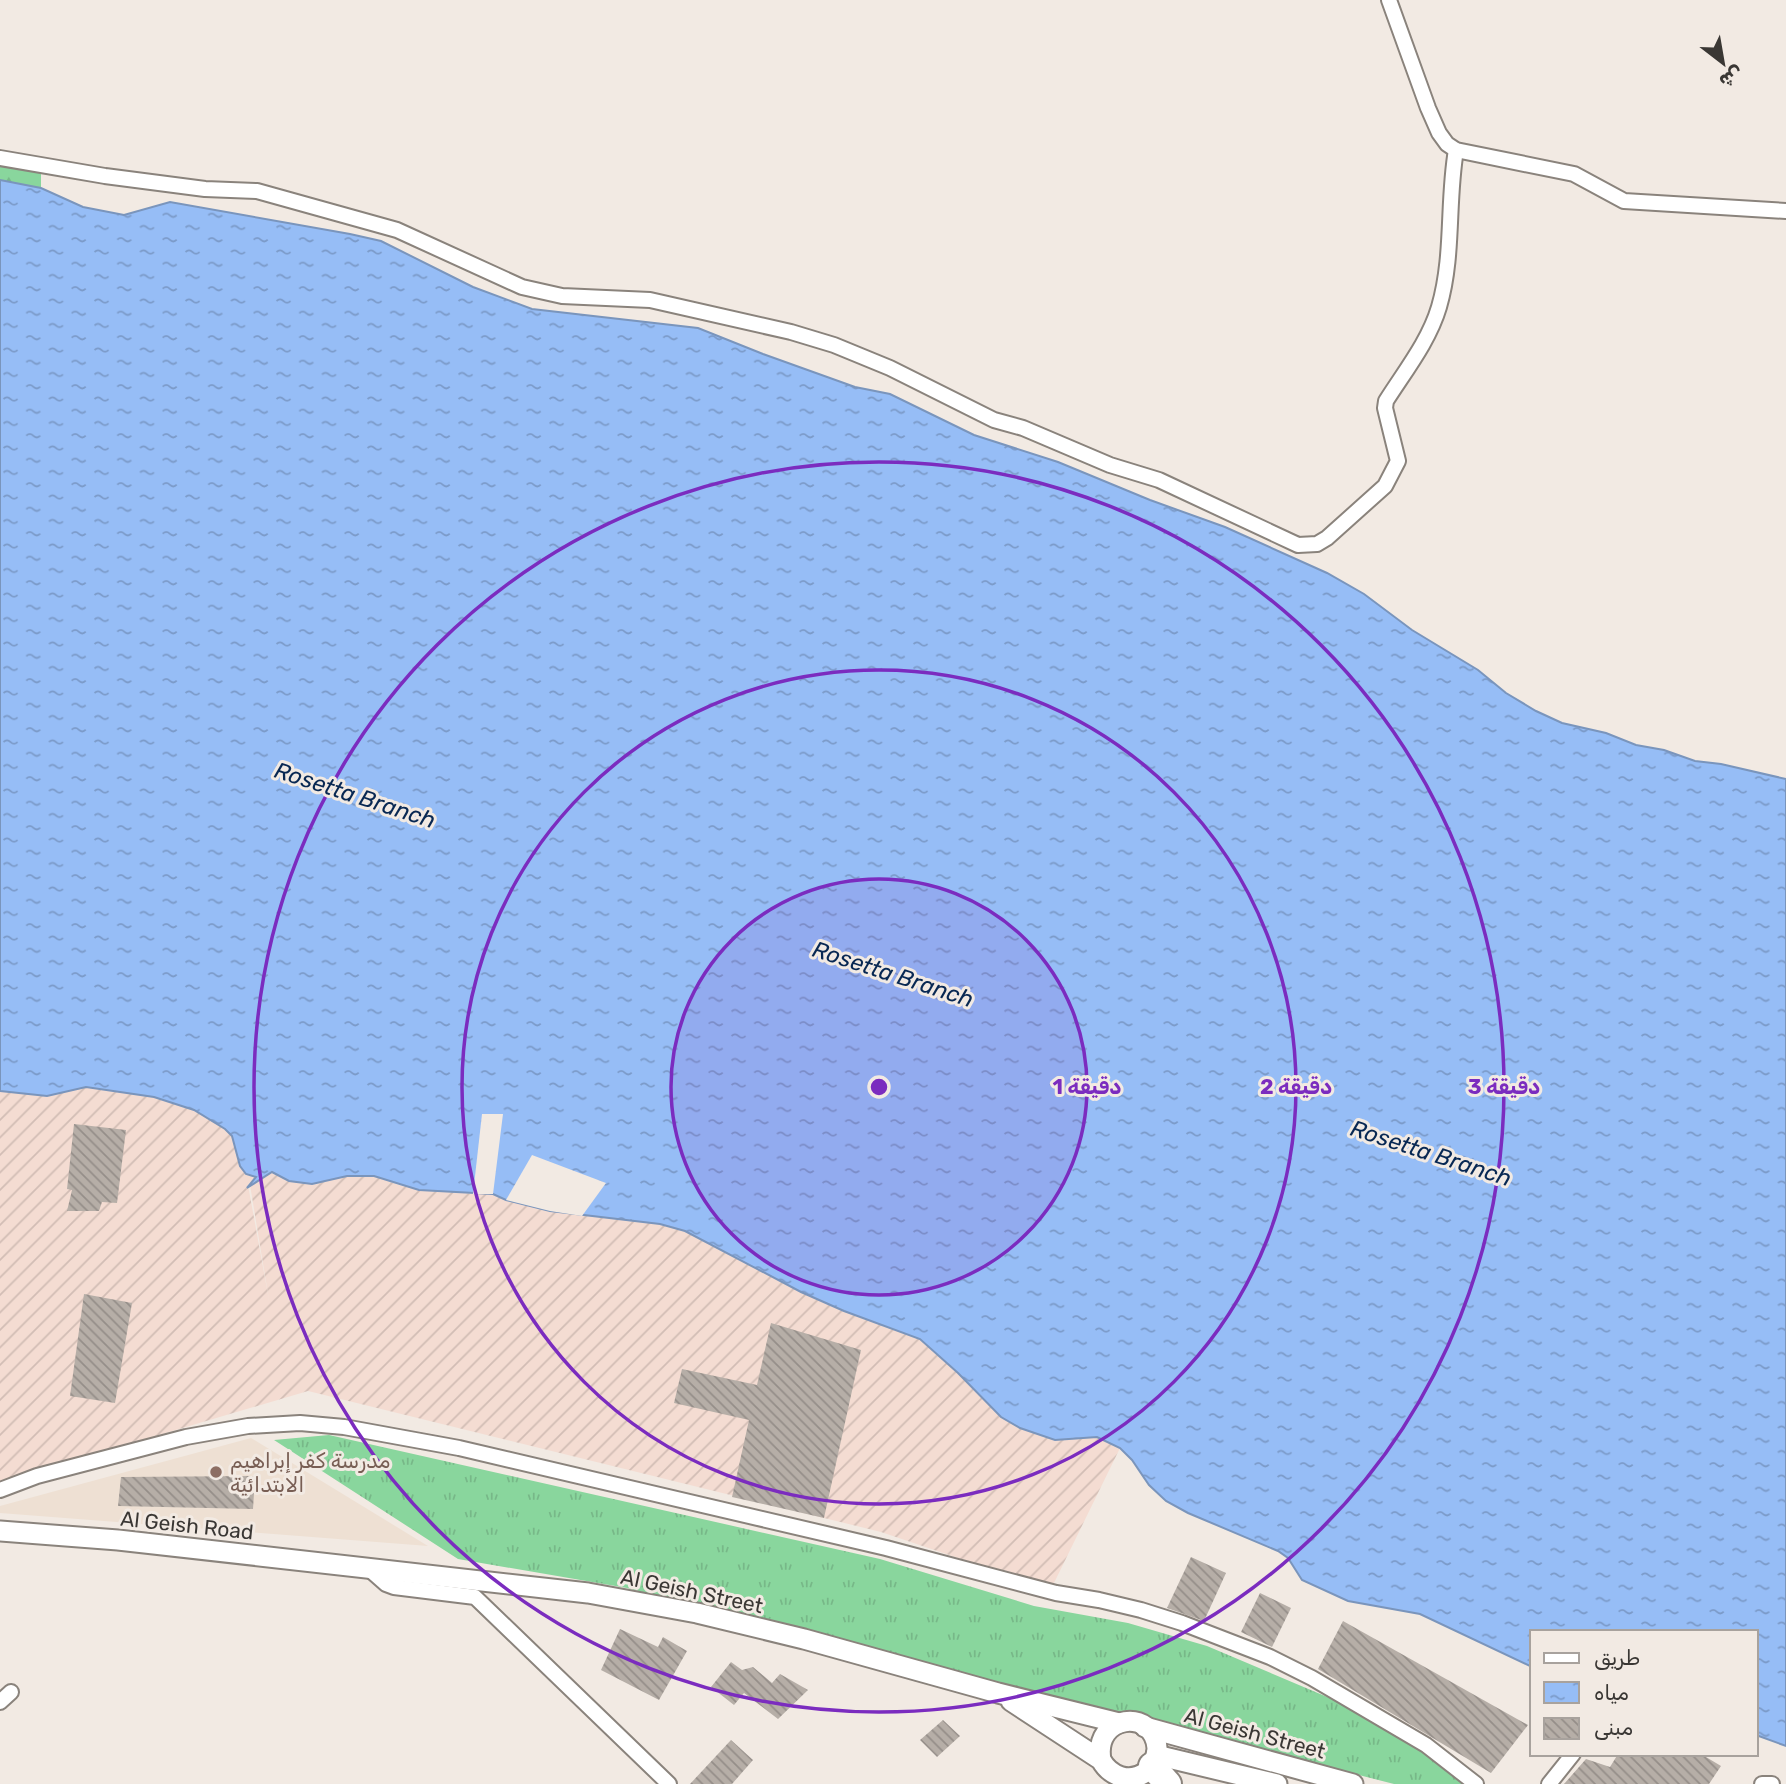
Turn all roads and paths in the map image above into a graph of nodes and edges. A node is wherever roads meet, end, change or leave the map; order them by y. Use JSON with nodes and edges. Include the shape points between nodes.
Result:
{"nodes":[{"id":1,"x":1389,"y":0,"type":"edge"},
{"id":2,"x":1455,"y":150,"type":"junction"},
{"id":3,"x":0,"y":158,"type":"edge"},
{"id":4,"x":1786,"y":211,"type":"edge"},
{"id":5,"x":0,"y":1490,"type":"edge"},
{"id":6,"x":0,"y":1531,"type":"edge"},
{"id":7,"x":369,"y":1569,"type":"junction"},
{"id":8,"x":999,"y":1692,"type":"junction"},
{"id":9,"x":1119,"y":1723,"type":"junction"},
{"id":10,"x":1145,"y":1727,"type":"junction"},
{"id":11,"x":1571,"y":1756,"type":"edge"},
{"id":12,"x":1101,"y":1760,"type":"junction"},
{"id":13,"x":1159,"y":1768,"type":"edge"},
{"id":14,"x":1230,"y":1773,"type":"junction"},
{"id":15,"x":1122,"y":1781,"type":"edge"},
{"id":16,"x":669,"y":1784,"type":"edge"},
{"id":17,"x":1211,"y":1784,"type":"edge"},
{"id":18,"x":1277,"y":1784,"type":"edge"},
{"id":19,"x":1353,"y":1784,"type":"edge"},
{"id":20,"x":1476,"y":1784,"type":"edge"},
{"id":21,"x":1549,"y":1784,"type":"edge"},
{"id":22,"x":1762,"y":1784,"type":"edge"},
{"id":23,"x":1772,"y":1784,"type":"edge"}],
"edges":[{"from":1,"to":2,"type":"street","via":[[1439,133]]},
{"from":2,"to":3,"type":"street","via":[[1447,266],[1439,309],[1386,401],[1398,461],[1385,486],[1327,538],[1308,546],[1159,480],[994,420],[890,368],[791,332],[650,300],[562,296],[522,287],[397,230],[257,191],[205,189]]},
{"from":2,"to":4,"type":"street","via":[[1566,171],[1624,201]]},
{"from":5,"to":20,"type":"street","via":[[186,1437],[248,1426],[300,1423],[344,1427],[458,1448],[1182,1623],[1312,1678],[1426,1745]]},
{"from":6,"to":7,"type":"main road","name":"Al Geish Road"},
{"from":7,"to":8,"type":"main road","name":"Al Geish Street","via":[[588,1593],[697,1613]]},
{"from":7,"to":16,"type":"street","via":[[394,1587],[475,1597]]},
{"from":8,"to":9,"type":"main road","name":"Al Geish Street"},
{"from":8,"to":12,"type":"main road","name":"Al Geish Street"},
{"from":9,"to":10,"type":"main road","via":[[1132,1721]]},
{"from":9,"to":12,"type":"main road","via":[[1100,1742]]},
{"from":10,"to":13,"type":"main road","via":[[1155,1739]]},
{"from":10,"to":19,"type":"main road","name":"Al Geish Street"},
{"from":11,"to":21,"type":"street"},
{"from":12,"to":15,"type":"main road"},
{"from":13,"to":14,"type":"main road","name":"Al Geish Street"},
{"from":13,"to":15,"type":"main road"},
{"from":14,"to":17,"type":"main road"},
{"from":14,"to":18,"type":"main road","name":"Al Geish Street"},
{"from":22,"to":23,"type":"street"}]}
